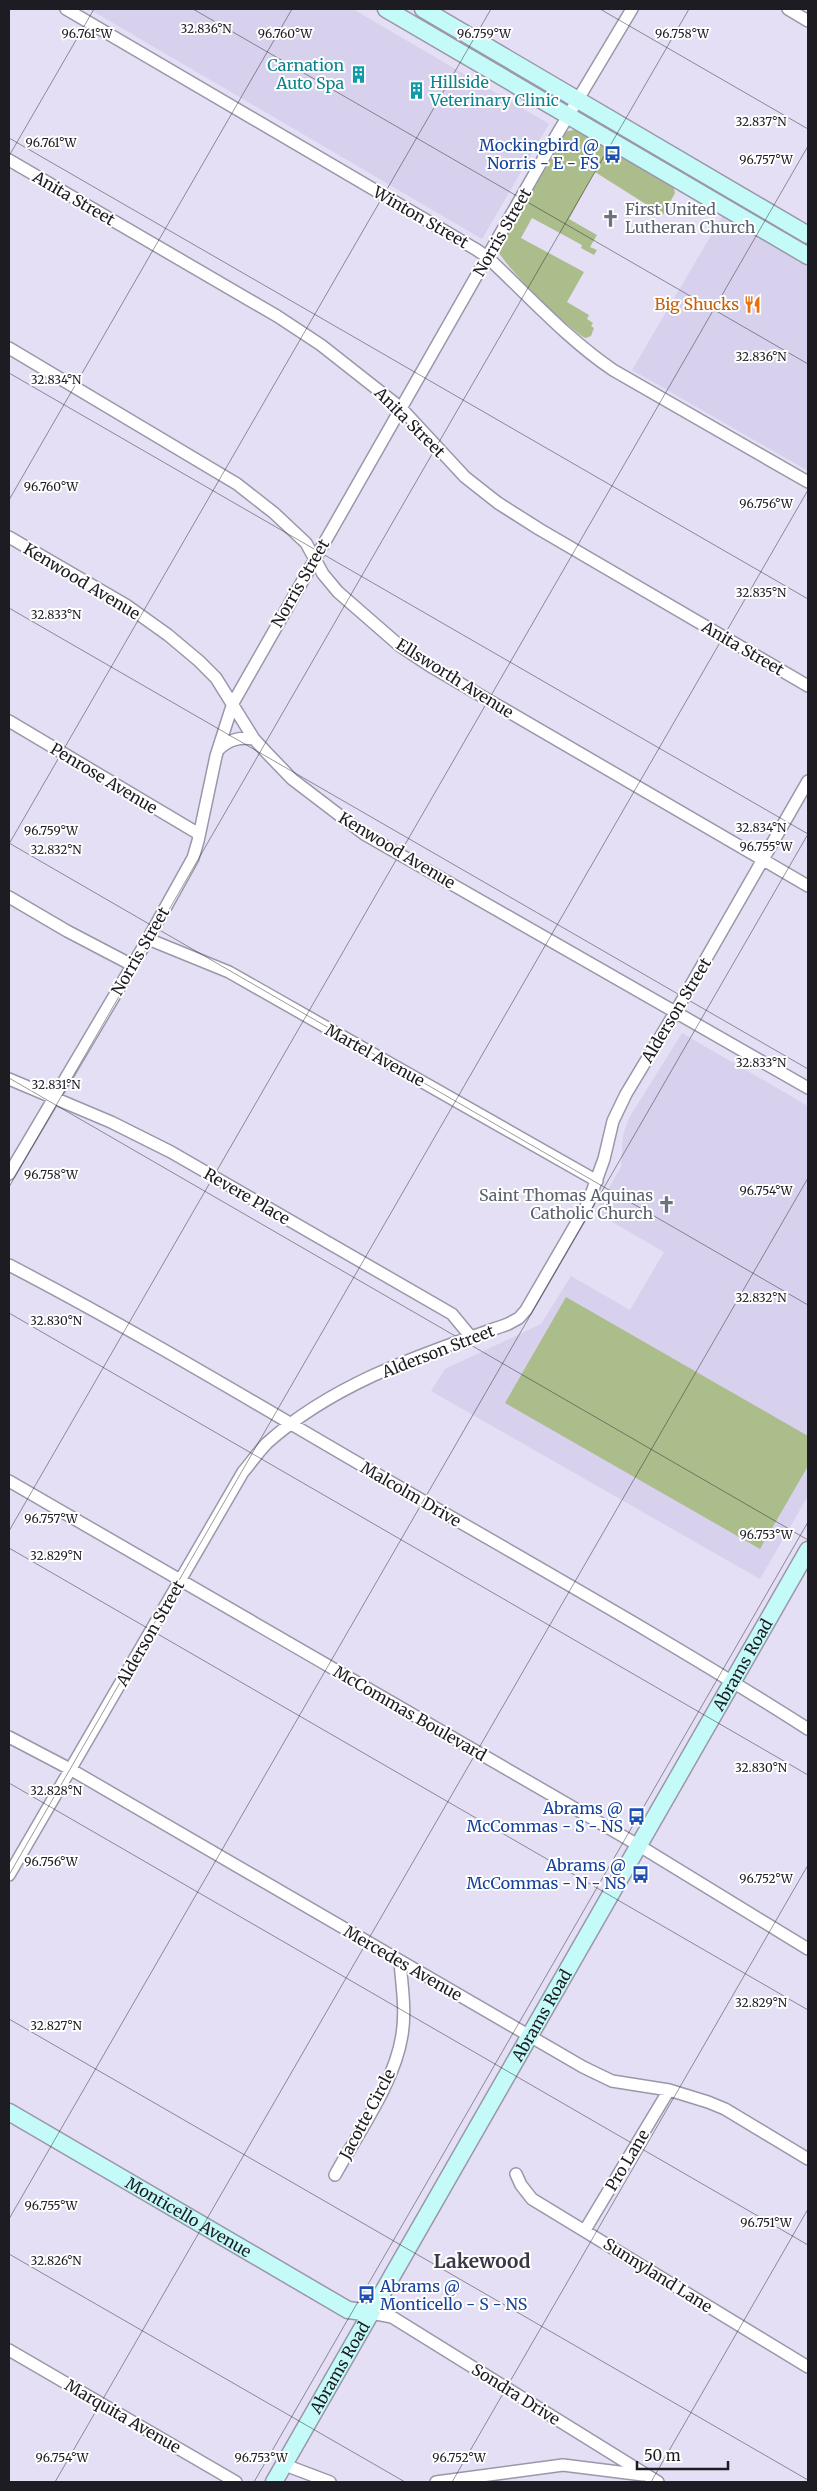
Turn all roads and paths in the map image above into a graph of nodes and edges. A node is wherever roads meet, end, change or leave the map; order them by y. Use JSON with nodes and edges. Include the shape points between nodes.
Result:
{"nodes":[{"id":1,"x":66,"y":9,"type":"edge"},
{"id":2,"x":423,"y":9,"type":"edge"},
{"id":3,"x":632,"y":9,"type":"edge"},
{"id":4,"x":788,"y":9,"type":"edge"},
{"id":5,"x":392,"y":10,"type":"edge"},
{"id":6,"x":808,"y":21,"type":"edge"},
{"id":7,"x":578,"y":100,"type":"junction"},
{"id":8,"x":569,"y":115,"type":"junction"},
{"id":9,"x":9,"y":160,"type":"edge"},
{"id":10,"x":808,"y":234,"type":"edge"},
{"id":11,"x":808,"y":256,"type":"edge"},
{"id":12,"x":487,"y":257,"type":"junction"},
{"id":13,"x":9,"y":348,"type":"edge"},
{"id":14,"x":401,"y":408,"type":"junction"},
{"id":15,"x":808,"y":482,"type":"edge"},
{"id":16,"x":9,"y":536,"type":"edge"},
{"id":17,"x":314,"y":558,"type":"junction"},
{"id":18,"x":808,"y":686,"type":"edge"},
{"id":19,"x":233,"y":703,"type":"junction"},
{"id":20,"x":9,"y":722,"type":"edge"},
{"id":21,"x":254,"y":739,"type":"junction"},
{"id":22,"x":217,"y":752,"type":"junction"},
{"id":23,"x":808,"y":781,"type":"edge"},
{"id":24,"x":199,"y":834,"type":"junction"},
{"id":25,"x":762,"y":860,"type":"junction"},
{"id":26,"x":808,"y":886,"type":"edge"},
{"id":27,"x":9,"y":897,"type":"edge"},
{"id":28,"x":148,"y":939,"type":"junction"},
{"id":29,"x":132,"y":965,"type":"junction"},
{"id":30,"x":676,"y":1011,"type":"junction"},
{"id":31,"x":9,"y":1079,"type":"edge"},
{"id":32,"x":808,"y":1088,"type":"edge"},
{"id":33,"x":52,"y":1099,"type":"junction"},
{"id":34,"x":9,"y":1174,"type":"edge"},
{"id":35,"x":597,"y":1181,"type":"junction"},
{"id":36,"x":9,"y":1265,"type":"edge"},
{"id":37,"x":471,"y":1337,"type":"junction"},
{"id":38,"x":290,"y":1424,"type":"junction"},
{"id":39,"x":9,"y":1481,"type":"edge"},
{"id":40,"x":808,"y":1550,"type":"edge"},
{"id":41,"x":180,"y":1579,"type":"junction"},
{"id":42,"x":732,"y":1680,"type":"junction"},
{"id":43,"x":808,"y":1729,"type":"edge"},
{"id":44,"x":9,"y":1737,"type":"edge"},
{"id":45,"x":70,"y":1769,"type":"junction"},
{"id":46,"x":638,"y":1845,"type":"junction"},
{"id":47,"x":9,"y":1875,"type":"edge"},
{"id":48,"x":808,"y":1950,"type":"edge"},
{"id":49,"x":400,"y":1962,"type":"junction"},
{"id":50,"x":529,"y":2036,"type":"junction"},
{"id":51,"x":670,"y":2090,"type":"junction"},
{"id":52,"x":9,"y":2112,"type":"edge"},
{"id":53,"x":808,"y":2159,"type":"edge"},
{"id":54,"x":516,"y":2174,"type":"dead end"},
{"id":55,"x":335,"y":2175,"type":"dead end"},
{"id":56,"x":584,"y":2230,"type":"junction"},
{"id":57,"x":371,"y":2313,"type":"junction"},
{"id":58,"x":9,"y":2350,"type":"edge"},
{"id":59,"x":808,"y":2367,"type":"edge"},
{"id":60,"x":285,"y":2465,"type":"junction"},
{"id":61,"x":647,"y":2475,"type":"junction"},
{"id":62,"x":236,"y":2482,"type":"edge"},
{"id":63,"x":274,"y":2482,"type":"edge"},
{"id":64,"x":330,"y":2482,"type":"edge"},
{"id":65,"x":436,"y":2482,"type":"edge"},
{"id":66,"x":658,"y":2482,"type":"edge"}],
"edges":[{"from":1,"to":12,"type":"street","name":"Winton Street"},
{"from":2,"to":7,"type":"main road"},
{"from":3,"to":7,"type":"street","name":"Norris Street"},
{"from":4,"to":6,"type":"street"},
{"from":5,"to":8,"type":"main road"},
{"from":7,"to":8,"type":"street","name":"Norris Street"},
{"from":7,"to":10,"type":"main road"},
{"from":8,"to":11,"type":"main road"},
{"from":8,"to":12,"type":"street","name":"Norris Street"},
{"from":9,"to":14,"type":"street","name":"Anita Street","via":[[278,316],[321,345]]},
{"from":12,"to":14,"type":"street","name":"Norris Street"},
{"from":12,"to":15,"type":"street","name":"Winton Street","via":[[588,353]]},
{"from":13,"to":17,"type":"street","name":"Ellsworth Avenue","via":[[237,484],[306,543]]},
{"from":14,"to":17,"type":"street","name":"Norris Street"},
{"from":14,"to":18,"type":"street","name":"Anita Street","via":[[465,478],[498,503]]},
{"from":16,"to":19,"type":"street","name":"Kenwood Avenue","via":[[126,605],[168,635],[216,678]]},
{"from":17,"to":19,"type":"street","name":"Norris Street"},
{"from":17,"to":25,"type":"street","name":"Ellsworth Avenue","via":[[338,592],[408,651]]},
{"from":19,"to":21,"type":"street","name":"Kenwood Avenue"},
{"from":19,"to":22,"type":"street","name":"Norris Street"},
{"from":20,"to":24,"type":"street","name":"Penrose Avenue"},
{"from":21,"to":22,"type":"street","via":[[236,739]]},
{"from":21,"to":30,"type":"street","name":"Kenwood Avenue","via":[[292,778],[364,834]]},
{"from":22,"to":24,"type":"street","name":"Norris Street"},
{"from":23,"to":25,"type":"street","name":"Alderson Street"},
{"from":24,"to":28,"type":"street","name":"Norris Street","via":[[193,858]]},
{"from":25,"to":26,"type":"street","name":"Ellsworth Avenue"},
{"from":25,"to":30,"type":"street","name":"Alderson Street"},
{"from":27,"to":29,"type":"street","via":[[67,932]]},
{"from":28,"to":29,"type":"street","name":"Norris Street"},
{"from":28,"to":35,"type":"street","name":"Martel Avenue","via":[[228,972]]},
{"from":29,"to":33,"type":"street","name":"Norris Street"},
{"from":30,"to":32,"type":"street","name":"Kenwood Avenue"},
{"from":30,"to":35,"type":"street","name":"Alderson Street","via":[[613,1121]]},
{"from":31,"to":33,"type":"street","name":"Revere Place"},
{"from":33,"to":34,"type":"street","name":"Norris Street"},
{"from":33,"to":37,"type":"street","name":"Revere Place","via":[[111,1122],[171,1152],[452,1314]]},
{"from":35,"to":37,"type":"street","name":"Alderson Street","via":[[588,1203],[526,1310],[508,1324]]},
{"from":36,"to":38,"type":"street","name":"Malcolm Drive"},
{"from":37,"to":38,"type":"street","name":"Alderson Street","via":[[346,1388]]},
{"from":38,"to":41,"type":"street","name":"Alderson Street","via":[[243,1472]]},
{"from":38,"to":42,"type":"street","name":"Malcolm Drive"},
{"from":39,"to":41,"type":"street","name":"McCommas Boulevard"},
{"from":40,"to":42,"type":"main road","name":"Abrams Road"},
{"from":41,"to":45,"type":"street","name":"Alderson Street"},
{"from":41,"to":46,"type":"street","name":"McCommas Boulevard"},
{"from":42,"to":43,"type":"street","name":"Malcolm Drive"},
{"from":42,"to":46,"type":"main road","name":"Abrams Road"},
{"from":44,"to":45,"type":"street","name":"Mercedes Avenue"},
{"from":45,"to":47,"type":"street","name":"Alderson Street"},
{"from":45,"to":49,"type":"street","name":"Mercedes Avenue"},
{"from":46,"to":48,"type":"street","name":"McCommas Boulevard"},
{"from":46,"to":50,"type":"main road","name":"Abrams Road"},
{"from":49,"to":50,"type":"street","name":"Mercedes Avenue"},
{"from":49,"to":55,"type":"street","name":"Jacotte Circle","via":[[403,2024],[397,2057],[381,2093]]},
{"from":50,"to":51,"type":"street","name":"Mercedes Avenue","via":[[612,2081]]},
{"from":50,"to":57,"type":"main road","name":"Abrams Road"},
{"from":51,"to":53,"type":"street","name":"Mercedes Avenue","via":[[725,2109]]},
{"from":51,"to":56,"type":"street","name":"Pro Lane"},
{"from":52,"to":57,"type":"main road","name":"Monticello Avenue","via":[[348,2310]]},
{"from":54,"to":56,"type":"street","name":"Sunnyland Lane","via":[[532,2199]]},
{"from":56,"to":59,"type":"street","name":"Sunnyland Lane"},
{"from":57,"to":60,"type":"main road","name":"Abrams Road"},
{"from":57,"to":61,"type":"street","name":"Sondra Drive","via":[[392,2317]]},
{"from":58,"to":62,"type":"street","name":"Marquita Avenue"},
{"from":60,"to":63,"type":"main road","name":"Abrams Road"},
{"from":60,"to":64,"type":"street"},
{"from":61,"to":65,"type":"street","via":[[563,2465]]},
{"from":61,"to":66,"type":"street","name":"Sondra Drive"}]}
